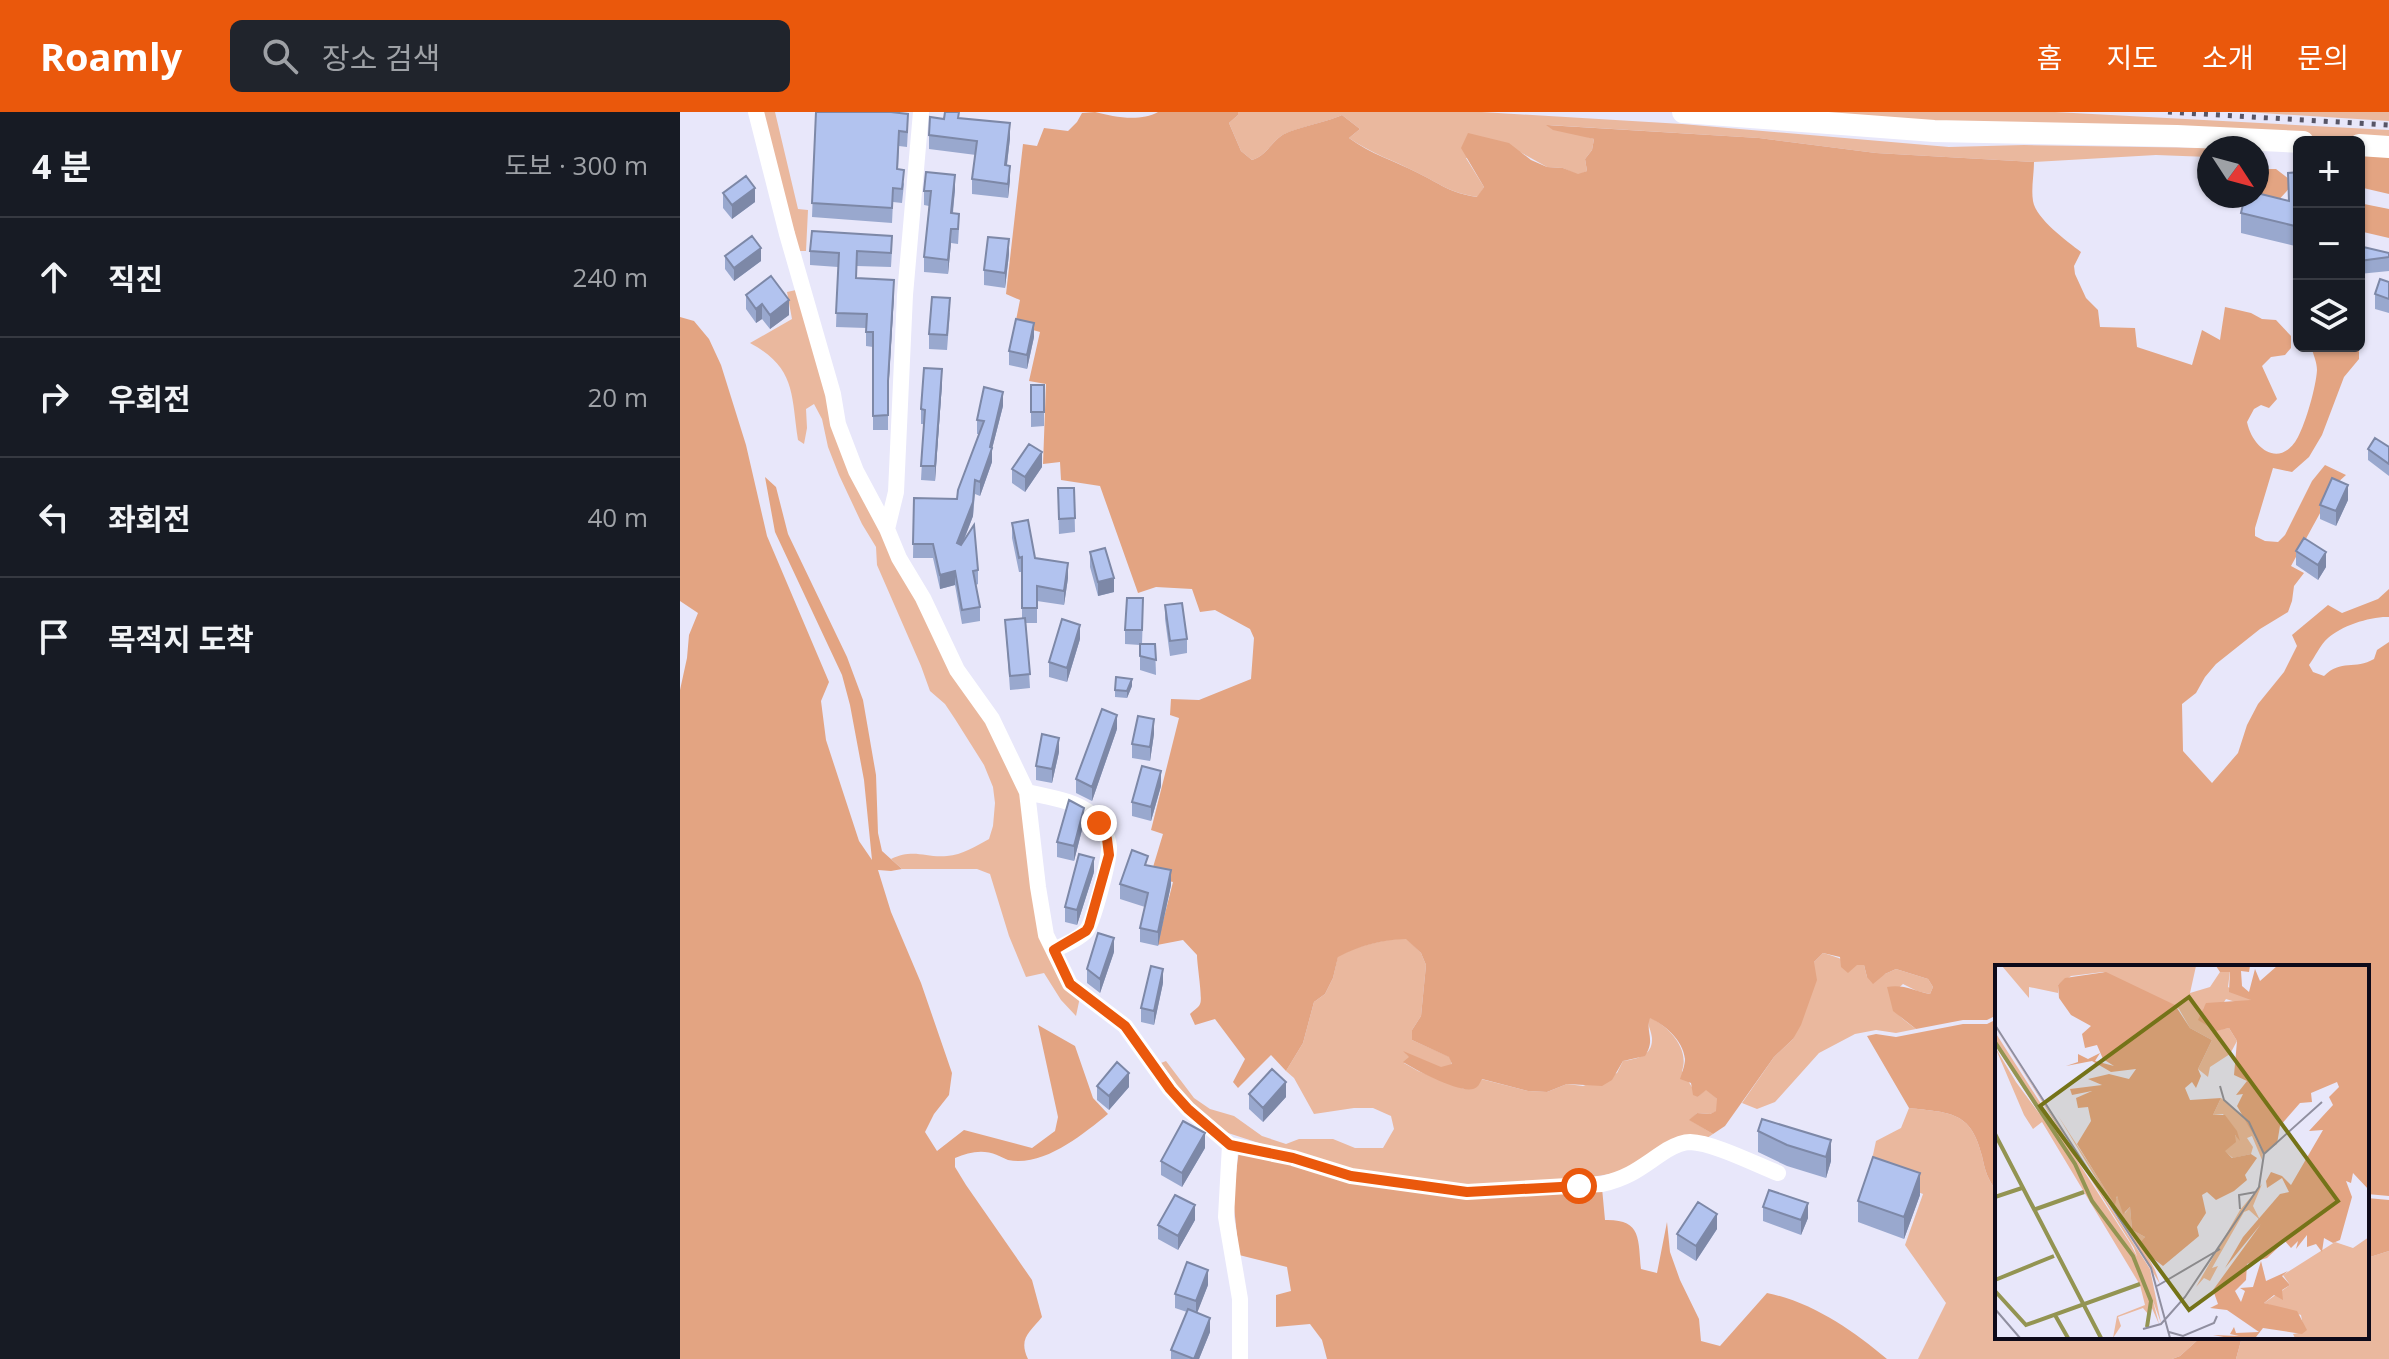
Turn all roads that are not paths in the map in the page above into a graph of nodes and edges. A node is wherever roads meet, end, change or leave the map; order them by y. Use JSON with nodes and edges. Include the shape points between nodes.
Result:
{"nodes":[{"id":1,"x":756,"y":112,"type":"edge"},
{"id":2,"x":921,"y":112,"type":"edge"},
{"id":3,"x":1683,"y":112,"type":"edge"},
{"id":4,"x":2293,"y":142,"type":"edge"},
{"id":5,"x":2365,"y":145,"type":"edge"},
{"id":6,"x":2389,"y":147,"type":"edge"},
{"id":7,"x":887,"y":529,"type":"junction"},
{"id":8,"x":1027,"y":792,"type":"junction"},
{"id":9,"x":1054,"y":950,"type":"junction"},
{"id":10,"x":1230,"y":1145,"type":"junction"},
{"id":11,"x":1778,"y":1173,"type":"dead end"},
{"id":12,"x":1240,"y":1359,"type":"edge"}],
"edges":[{"from":1,"to":7,"type":"street","via":[[838,424]]},
{"from":2,"to":7,"type":"street","via":[[896,492]]},
{"from":3,"to":4,"type":"street","via":[[1934,131]]},
{"from":5,"to":6,"type":"street"},
{"from":7,"to":8,"type":"street","via":[[957,670],[992,719]]},
{"from":8,"to":9,"type":"street","via":[[1041,911]]},
{"from":8,"to":9,"type":"street","via":[[1090,812],[1109,846],[1089,926]]},
{"from":9,"to":10,"type":"street","via":[[1070,984],[1125,1026],[1170,1089]]},
{"from":10,"to":11,"type":"street","via":[[1351,1176],[1467,1192],[1621,1180],[1687,1142]]},
{"from":10,"to":12,"type":"street","via":[[1226,1217],[1240,1299]]}]}
